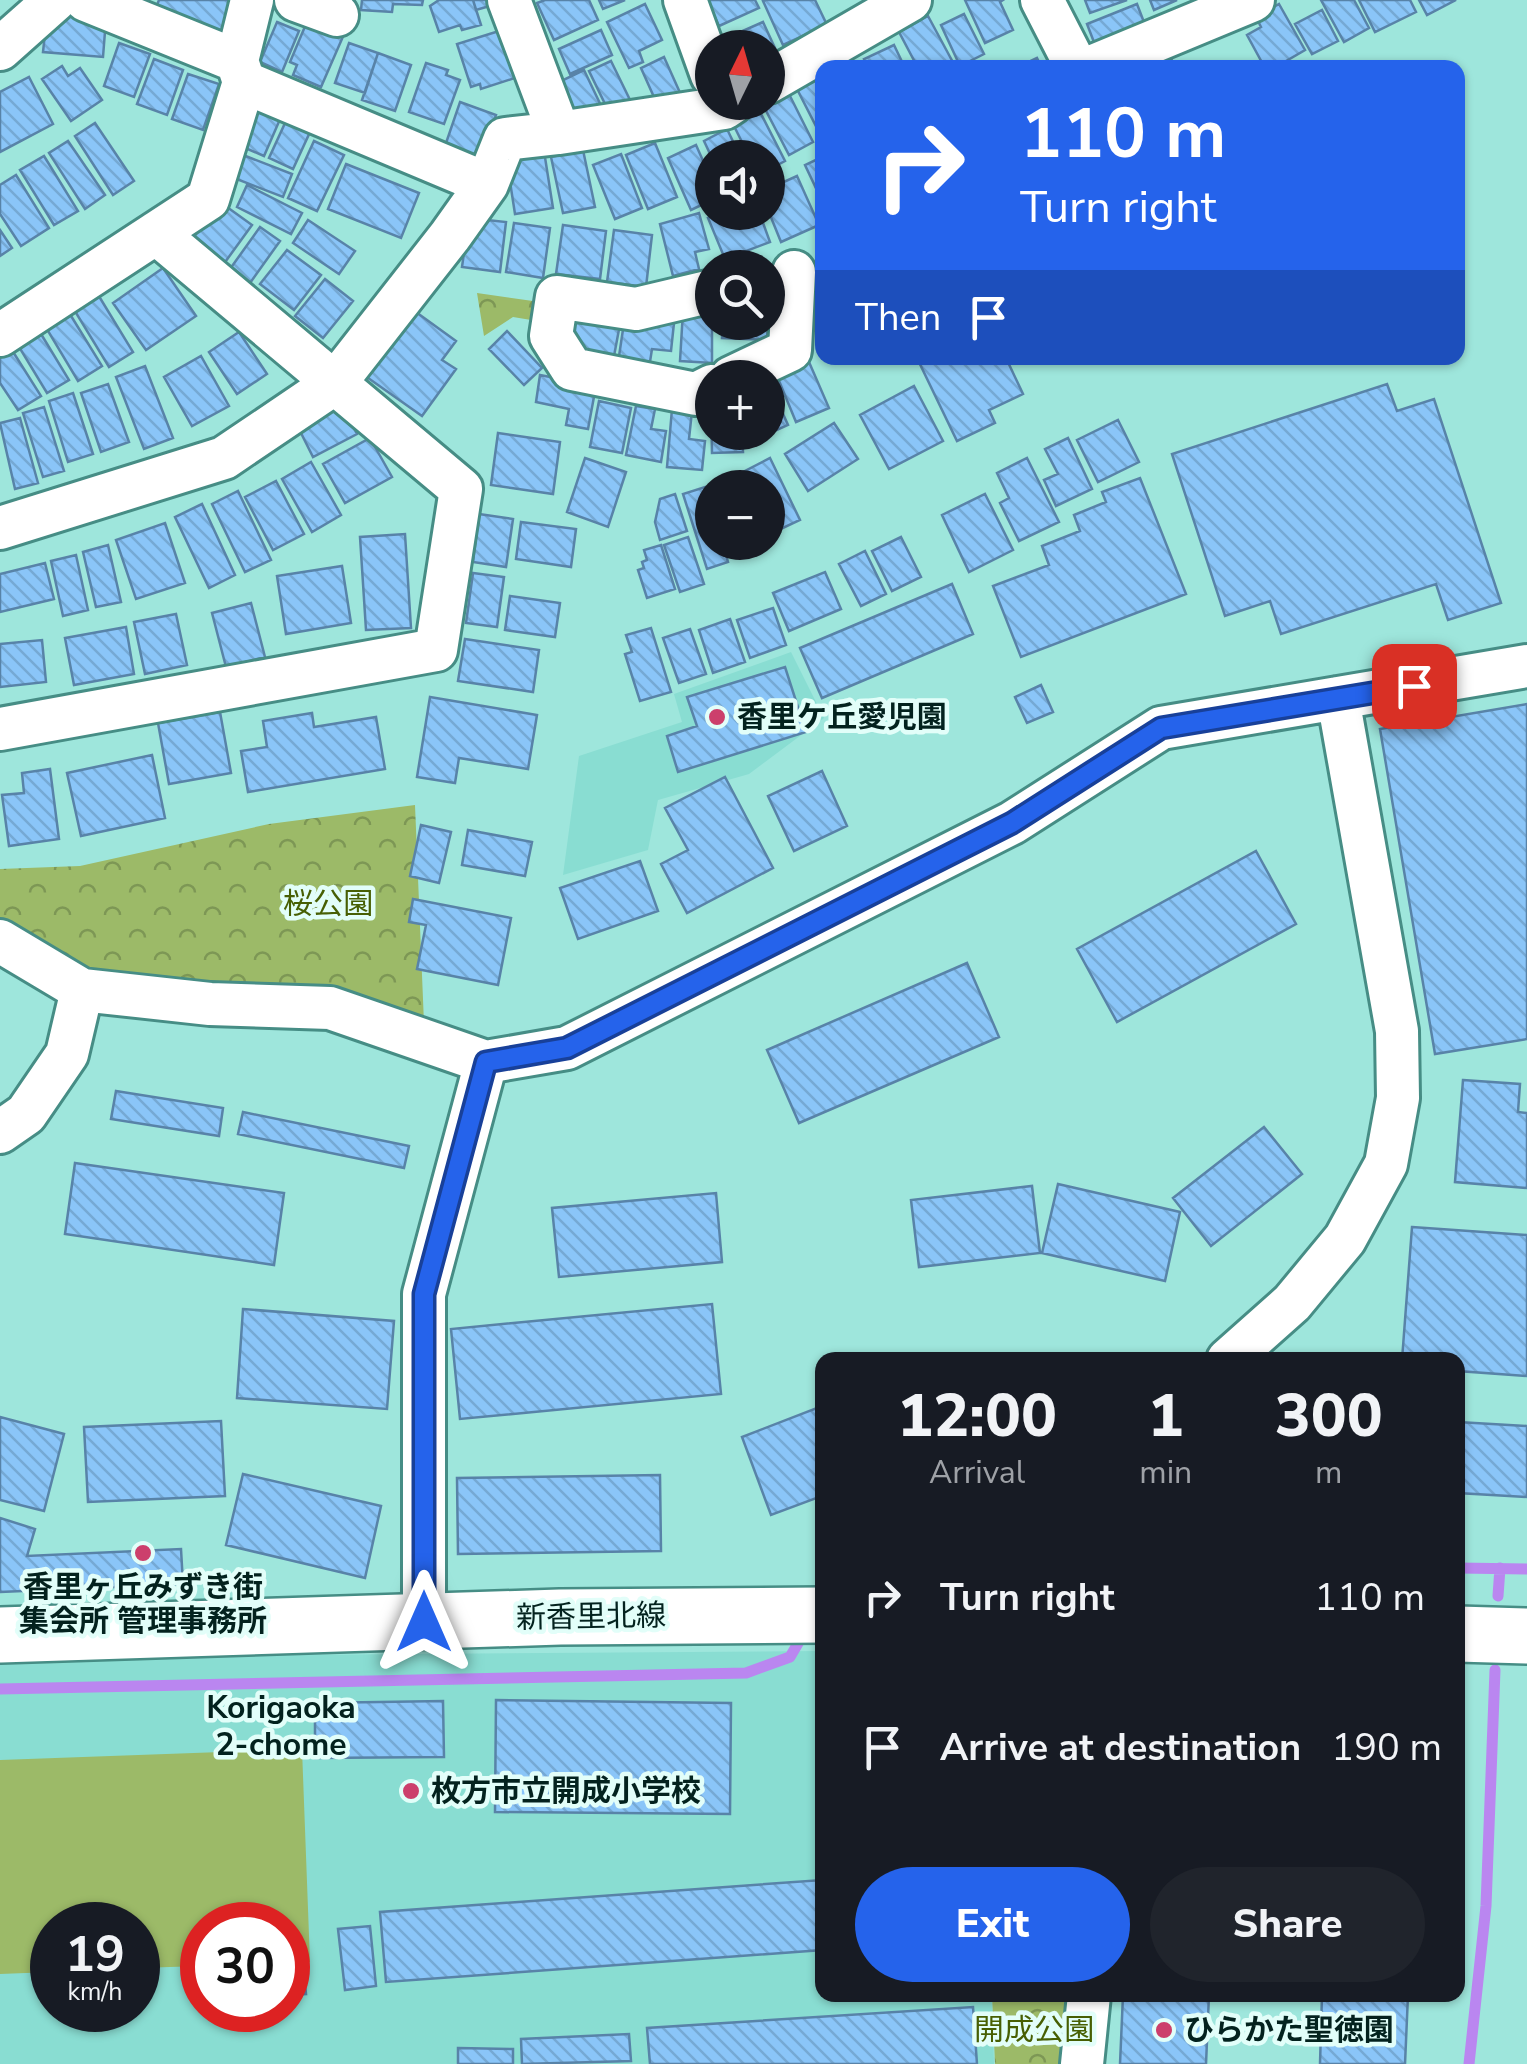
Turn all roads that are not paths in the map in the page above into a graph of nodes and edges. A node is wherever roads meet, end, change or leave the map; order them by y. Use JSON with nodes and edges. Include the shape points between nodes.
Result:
{"nodes":[{"id":1,"x":55,"y":0,"type":"edge"},
{"id":2,"x":86,"y":0,"type":"edge"},
{"id":3,"x":252,"y":0,"type":"edge"},
{"id":4,"x":296,"y":0,"type":"edge"},
{"id":5,"x":509,"y":0,"type":"edge"},
{"id":6,"x":685,"y":0,"type":"edge"},
{"id":7,"x":910,"y":0,"type":"edge"},
{"id":8,"x":1042,"y":0,"type":"edge"},
{"id":9,"x":1253,"y":0,"type":"edge"},
{"id":10,"x":337,"y":15,"type":"dead end"},
{"id":11,"x":847,"y":15,"type":"edge"},
{"id":12,"x":697,"y":30,"type":"edge"},
{"id":13,"x":0,"y":49,"type":"edge"},
{"id":14,"x":1073,"y":60,"type":"edge"},
{"id":15,"x":1108,"y":60,"type":"edge"},
{"id":16,"x":785,"y":68,"type":"edge"},
{"id":17,"x":240,"y":72,"type":"junction"},
{"id":18,"x":695,"y":103,"type":"edge"},
{"id":19,"x":559,"y":132,"type":"junction"},
{"id":20,"x":486,"y":184,"type":"junction"},
{"id":21,"x":156,"y":233,"type":"junction"},
{"id":22,"x":795,"y":270,"type":"edge"},
{"id":23,"x":695,"y":295,"type":"edge"},
{"id":24,"x":0,"y":334,"type":"edge"},
{"id":25,"x":769,"y":360,"type":"edge"},
{"id":26,"x":335,"y":383,"type":"junction"},
{"id":27,"x":695,"y":394,"type":"edge"},
{"id":28,"x":0,"y":528,"type":"edge"},
{"id":29,"x":1527,"y":666,"type":"edge"},
{"id":30,"x":1338,"y":698,"type":"junction"},
{"id":31,"x":0,"y":730,"type":"edge"},
{"id":32,"x":0,"y":941,"type":"edge"},
{"id":33,"x":82,"y":990,"type":"junction"},
{"id":34,"x":486,"y":1062,"type":"junction"},
{"id":35,"x":0,"y":1132,"type":"edge"},
{"id":36,"x":1237,"y":1352,"type":"edge"},
{"id":37,"x":806,"y":1615,"type":"edge"},
{"id":38,"x":424,"y":1622,"type":"junction"},
{"id":39,"x":1465,"y":1634,"type":"edge"},
{"id":40,"x":0,"y":1635,"type":"edge"},
{"id":41,"x":1527,"y":1636,"type":"edge"},
{"id":42,"x":1088,"y":2002,"type":"edge"},
{"id":43,"x":1082,"y":2064,"type":"edge"}],
"edges":[{"from":1,"to":13,"type":"street"},
{"from":2,"to":17,"type":"street"},
{"from":3,"to":17,"type":"street"},
{"from":4,"to":10,"type":"street"},
{"from":5,"to":19,"type":"street"},
{"from":6,"to":12,"type":"street"},
{"from":7,"to":11,"type":"street"},
{"from":8,"to":14,"type":"street"},
{"from":9,"to":15,"type":"street"},
{"from":11,"to":16,"type":"street"},
{"from":17,"to":20,"type":"street"},
{"from":17,"to":21,"type":"street","via":[[208,199]]},
{"from":18,"to":19,"type":"street"},
{"from":19,"to":20,"type":"street","via":[[505,139]]},
{"from":20,"to":26,"type":"street"},
{"from":21,"to":24,"type":"street"},
{"from":21,"to":26,"type":"street"},
{"from":22,"to":25,"type":"street","via":[[790,350]]},
{"from":23,"to":27,"type":"street","via":[[636,309],[557,296],[551,336],[572,369]]},
{"from":26,"to":28,"type":"street","via":[[224,458]]},
{"from":26,"to":31,"type":"street","via":[[461,489],[436,650]]},
{"from":29,"to":30,"type":"street"},
{"from":30,"to":34,"type":"street","via":[[1161,728],[1012,823],[567,1048]]},
{"from":30,"to":36,"type":"street","via":[[1396,1031],[1398,1098],[1386,1164],[1345,1239],[1292,1303]]},
{"from":32,"to":33,"type":"street"},
{"from":33,"to":34,"type":"street","via":[[330,1008]]},
{"from":33,"to":35,"type":"street","via":[[67,1054],[26,1114]]},
{"from":34,"to":38,"type":"street","via":[[424,1294]]},
{"from":37,"to":38,"type":"street","name":"新香里北線"},
{"from":38,"to":40,"type":"street","name":"新香里北線"},
{"from":39,"to":41,"type":"street"},
{"from":42,"to":43,"type":"street"}]}
